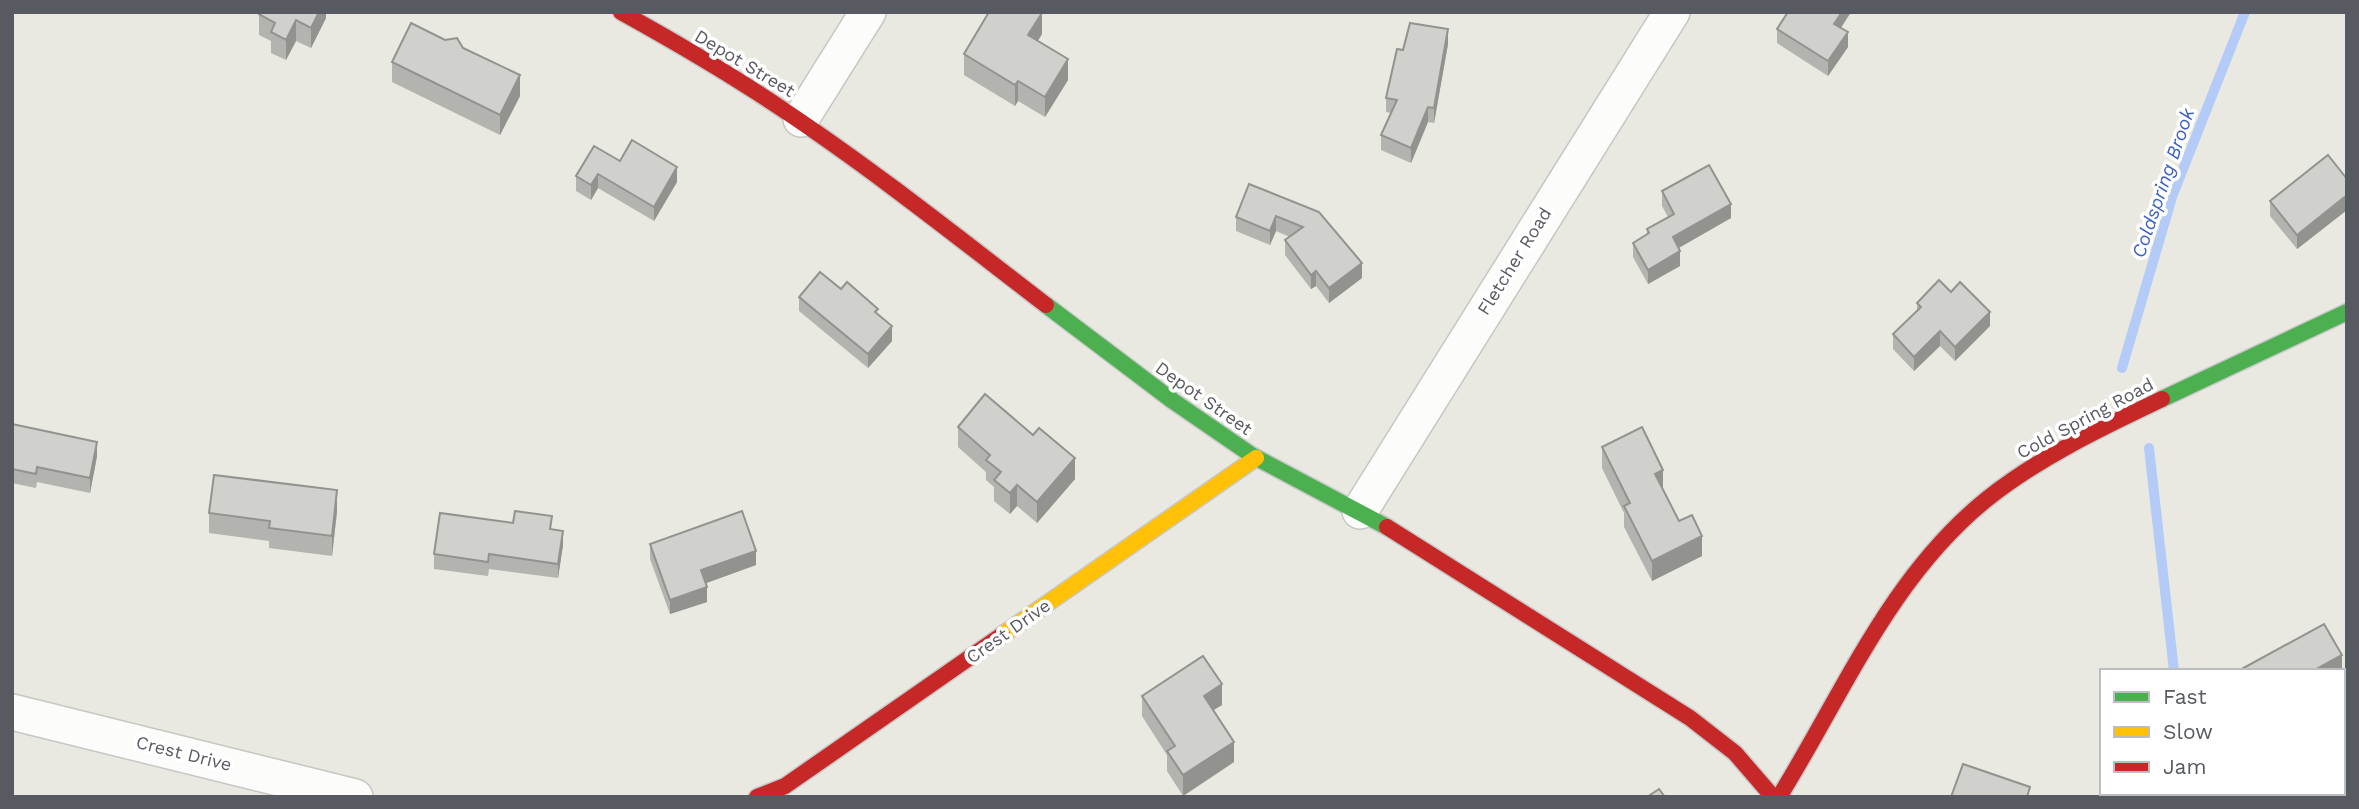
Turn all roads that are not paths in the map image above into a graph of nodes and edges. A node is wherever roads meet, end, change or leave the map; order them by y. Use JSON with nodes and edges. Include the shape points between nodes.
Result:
{"nodes":[{"id":1,"x":621,"y":12,"type":"edge"},
{"id":2,"x":868,"y":12,"type":"edge"},
{"id":3,"x":1672,"y":12,"type":"edge"},
{"id":4,"x":801,"y":118,"type":"junction"},
{"id":5,"x":2347,"y":312,"type":"edge"},
{"id":6,"x":1256,"y":458,"type":"junction"},
{"id":7,"x":1360,"y":511,"type":"junction"},
{"id":8,"x":12,"y":712,"type":"edge"},
{"id":9,"x":355,"y":797,"type":"edge"},
{"id":10,"x":757,"y":797,"type":"edge"},
{"id":11,"x":1773,"y":797,"type":"edge"},
{"id":12,"x":1779,"y":797,"type":"edge"}],
"edges":[{"from":1,"to":4,"type":"main road","name":"Depot Street"},
{"from":2,"to":4,"type":"street"},
{"from":3,"to":7,"type":"street","name":"Fletcher Road"},
{"from":4,"to":6,"type":"main road","name":"Depot Street","via":[[1108,354]]},
{"from":5,"to":12,"type":"main road","name":"Cold Spring Road","via":[[2106,426],[2015,477],[1982,502],[1942,542],[1851,668]]},
{"from":6,"to":7,"type":"main road","name":"Depot Street"},
{"from":6,"to":10,"type":"main road","name":"Crest Drive","via":[[785,786]]},
{"from":7,"to":11,"type":"main road","name":"Depot Street","via":[[1709,728]]},
{"from":8,"to":9,"type":"street","name":"Crest Drive"}]}
